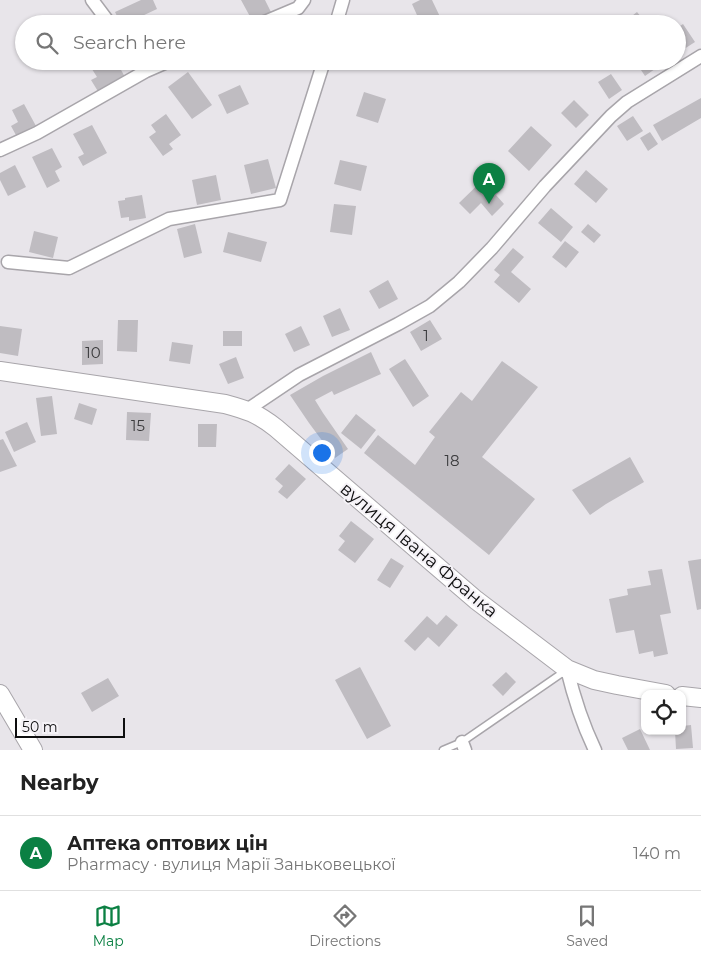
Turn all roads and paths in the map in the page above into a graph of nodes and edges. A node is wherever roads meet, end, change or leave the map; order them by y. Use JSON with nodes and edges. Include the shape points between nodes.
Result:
{"nodes":[{"id":1,"x":92,"y":0,"type":"edge"},
{"id":2,"x":304,"y":0,"type":"edge"},
{"id":3,"x":343,"y":0,"type":"edge"},
{"id":4,"x":103,"y":15,"type":"edge"},
{"id":5,"x":281,"y":15,"type":"edge"},
{"id":6,"x":339,"y":15,"type":"edge"},
{"id":7,"x":701,"y":56,"type":"edge"},
{"id":8,"x":686,"y":65,"type":"edge"},
{"id":9,"x":136,"y":70,"type":"edge"},
{"id":10,"x":321,"y":70,"type":"edge"},
{"id":11,"x":678,"y":70,"type":"edge"},
{"id":12,"x":0,"y":150,"type":"edge"},
{"id":13,"x":8,"y":262,"type":"dead end"},
{"id":14,"x":0,"y":371,"type":"edge"},
{"id":15,"x":247,"y":410,"type":"junction"},
{"id":16,"x":567,"y":669,"type":"junction"},
{"id":17,"x":644,"y":690,"type":"edge"},
{"id":18,"x":0,"y":694,"type":"edge"},
{"id":19,"x":686,"y":696,"type":"edge"},
{"id":20,"x":701,"y":698,"type":"edge"},
{"id":21,"x":463,"y":746,"type":"edge"},
{"id":22,"x":33,"y":750,"type":"edge"},
{"id":23,"x":443,"y":750,"type":"edge"},
{"id":24,"x":595,"y":750,"type":"edge"}],
"edges":[{"from":1,"to":4,"type":"street"},
{"from":2,"to":5,"type":"street","via":[[298,8]]},
{"from":3,"to":6,"type":"street"},
{"from":7,"to":8,"type":"street"},
{"from":9,"to":12,"type":"street","via":[[37,133]]},
{"from":10,"to":13,"type":"street","via":[[280,200],[169,219],[69,268]]},
{"from":11,"to":15,"type":"street","via":[[617,111],[545,186],[492,248],[430,306],[299,375]]},
{"from":14,"to":15,"type":"main road","name":"вулиця Івана Франка"},
{"from":15,"to":16,"type":"main road","name":"вулиця Івана Франка","via":[[276,428],[476,600]]},
{"from":16,"to":17,"type":"main road","name":"вулиця Івана Франка","via":[[594,680]]},
{"from":16,"to":21,"type":"lane"},
{"from":16,"to":24,"type":"street","via":[[584,728]]},
{"from":18,"to":22,"type":"main road"},
{"from":19,"to":20,"type":"main road"},
{"from":21,"to":23,"type":"lane"}]}
